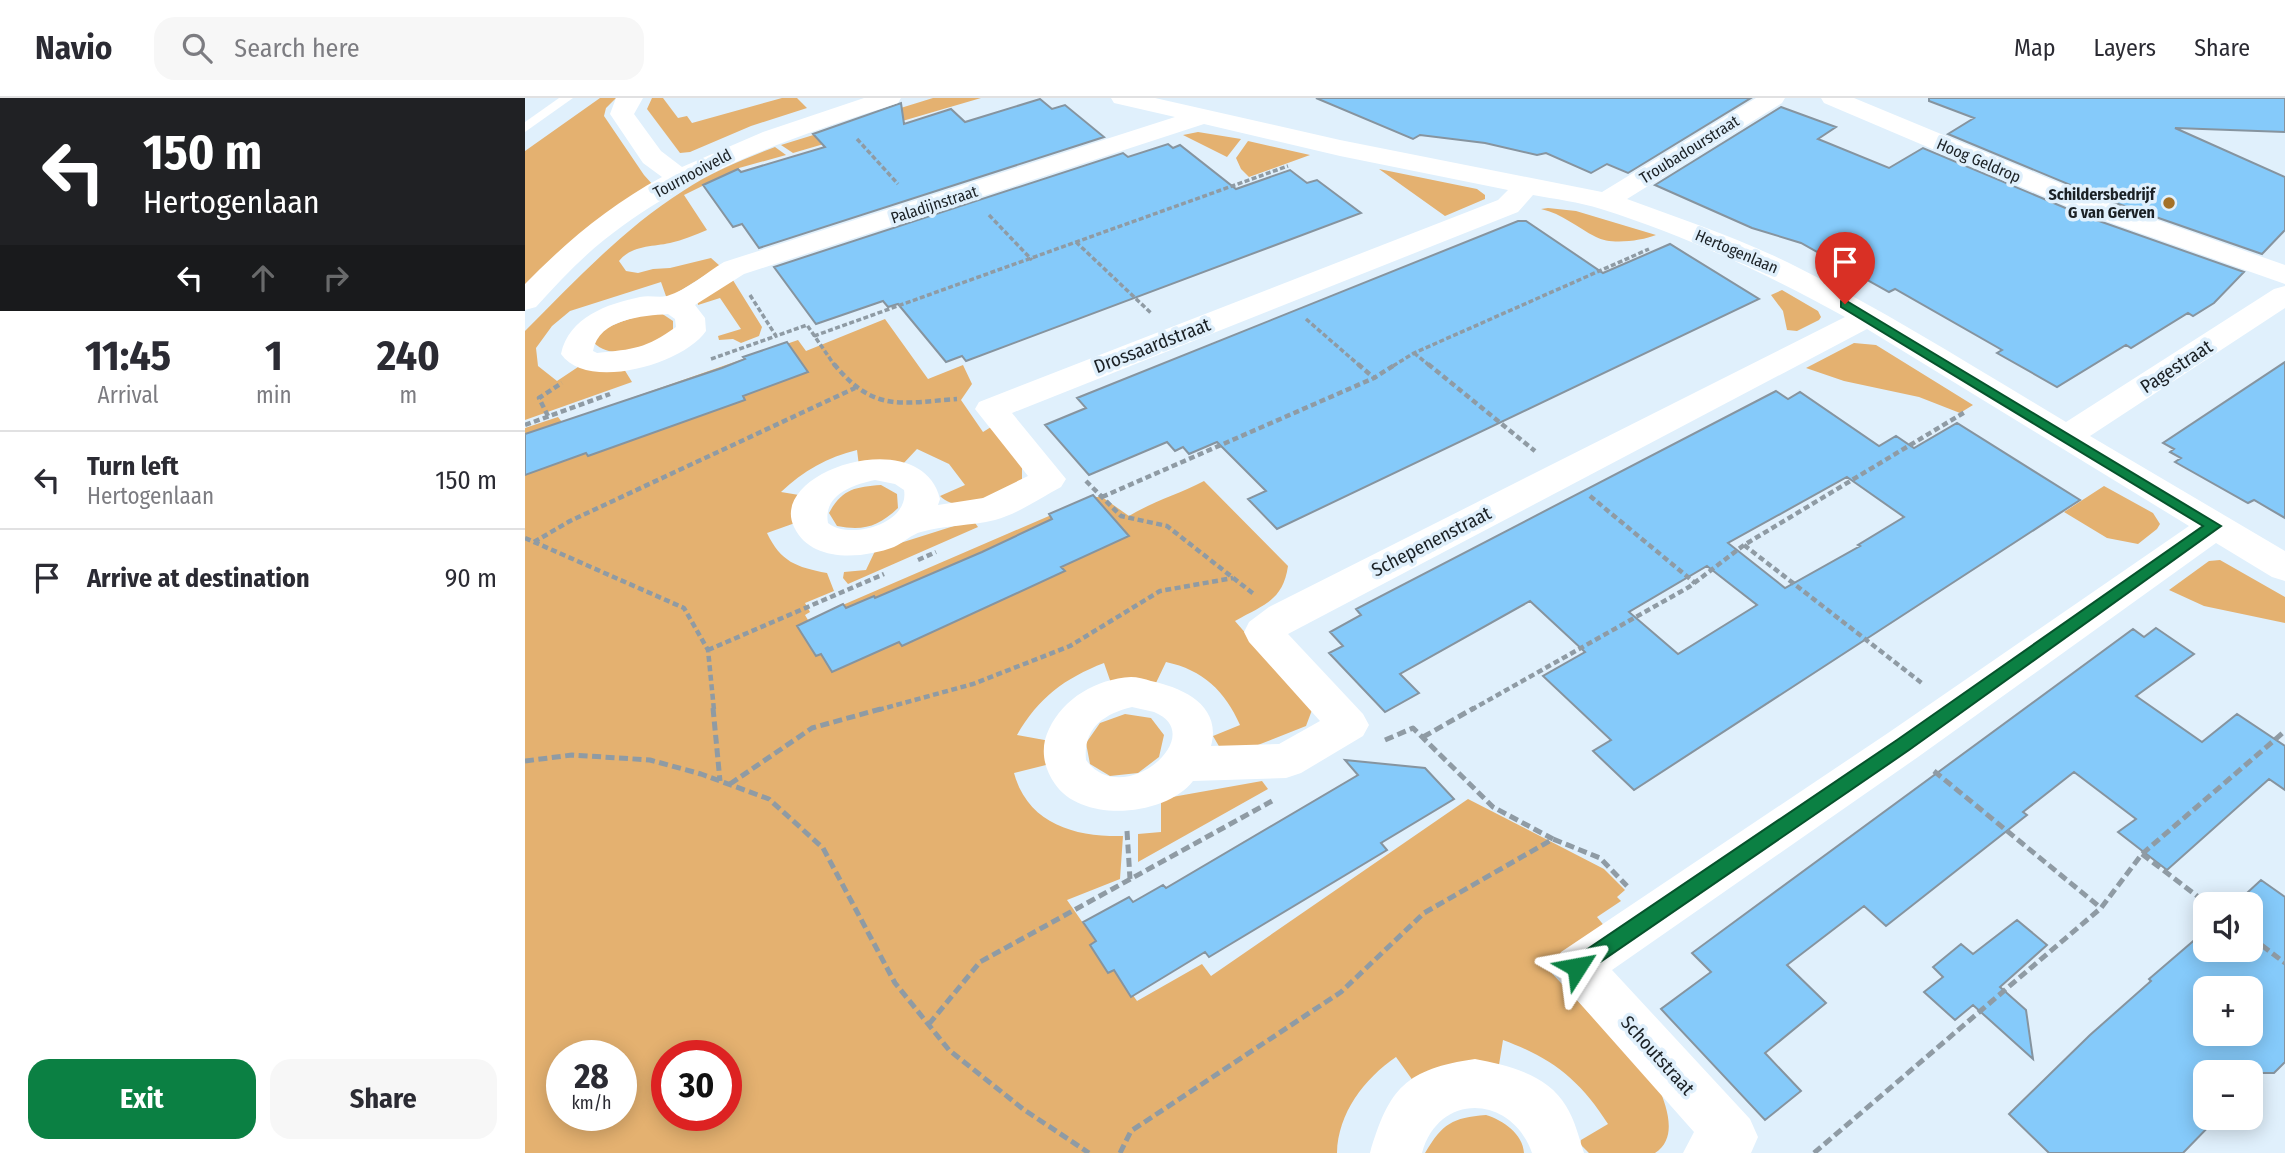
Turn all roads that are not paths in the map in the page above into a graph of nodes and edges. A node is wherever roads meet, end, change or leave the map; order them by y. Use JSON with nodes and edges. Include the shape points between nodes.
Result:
{"nodes":[{"id":1,"x":568,"y":98,"type":"edge"},
{"id":2,"x":631,"y":98,"type":"edge"},
{"id":3,"x":889,"y":98,"type":"edge"},
{"id":4,"x":1123,"y":98,"type":"edge"},
{"id":5,"x":1773,"y":98,"type":"edge"},
{"id":6,"x":1833,"y":98,"type":"edge"},
{"id":7,"x":1201,"y":117,"type":"junction"},
{"id":8,"x":525,"y":128,"type":"edge"},
{"id":9,"x":678,"y":178,"type":"junction"},
{"id":10,"x":1527,"y":185,"type":"junction"},
{"id":11,"x":1606,"y":201,"type":"junction"},
{"id":12,"x":2285,"y":275,"type":"edge"},
{"id":13,"x":2285,"y":295,"type":"edge"},
{"id":14,"x":525,"y":301,"type":"edge"},
{"id":15,"x":673,"y":304,"type":"junction"},
{"id":16,"x":1868,"y":317,"type":"junction"},
{"id":17,"x":2067,"y":436,"type":"junction"},
{"id":18,"x":912,"y":521,"type":"dead end"},
{"id":19,"x":2214,"y":526,"type":"junction"},
{"id":20,"x":2285,"y":568,"type":"edge"},
{"id":21,"x":1185,"y":764,"type":"junction"},
{"id":22,"x":1396,"y":1153,"type":"edge"},
{"id":23,"x":1558,"y":1153,"type":"edge"},
{"id":24,"x":1709,"y":1153,"type":"edge"}],
"edges":[{"from":1,"to":8,"type":"lane"},
{"from":2,"to":9,"type":"street","via":[[622,114],[652,157]]},
{"from":3,"to":9,"type":"street","name":"Tournooiveld","via":[[767,138]]},
{"from":4,"to":7,"type":"street","name":"Hertogenlaan"},
{"from":5,"to":11,"type":"street","name":"Troubadourstraat"},
{"from":6,"to":12,"type":"street","name":"Hoog Geldrop","via":[[2093,207]]},
{"from":7,"to":10,"type":"street","name":"Hertogenlaan"},
{"from":7,"to":15,"type":"street","name":"Paladijnstraat","via":[[734,268]]},
{"from":9,"to":14,"type":"street","name":"Tournooiveld","via":[[592,235]]},
{"from":10,"to":11,"type":"street","name":"Hertogenlaan"},
{"from":10,"to":18,"type":"street","name":"Drossaardstraat","via":[[1508,206],[991,408],[1049,479],[991,509]]},
{"from":11,"to":16,"type":"street","name":"Hertogenlaan","via":[[1786,272]]},
{"from":13,"to":17,"type":"street","name":"Pagestraat"},
{"from":15,"to":15,"type":"street","name":"Paladijnstraat","via":[[616,314],[588,329],[578,342],[577,355],[591,363],[663,351],[691,331],[687,312]]},
{"from":16,"to":17,"type":"street","name":"Hertogenlaan"},
{"from":16,"to":21,"type":"street","name":"Schepenenstraat","via":[[1283,617],[1263,632],[1348,725],[1286,761]]},
{"from":17,"to":19,"type":"street","name":"Hertogenlaan"},
{"from":19,"to":20,"type":"street","name":"Hertogenlaan"},
{"from":19,"to":24,"type":"street","name":"Schoutstraat","via":[[1577,967],[1732,1137]]},
{"from":21,"to":21,"type":"street","via":[[1193,747],[1194,728],[1173,701],[1153,694],[1132,692],[1090,706],[1064,737],[1063,756],[1069,772],[1083,786],[1103,793],[1149,790]]},
{"from":22,"to":23,"type":"street","via":[[1409,1116],[1428,1097],[1451,1086],[1476,1082],[1502,1086],[1526,1099],[1545,1119]]}]}
